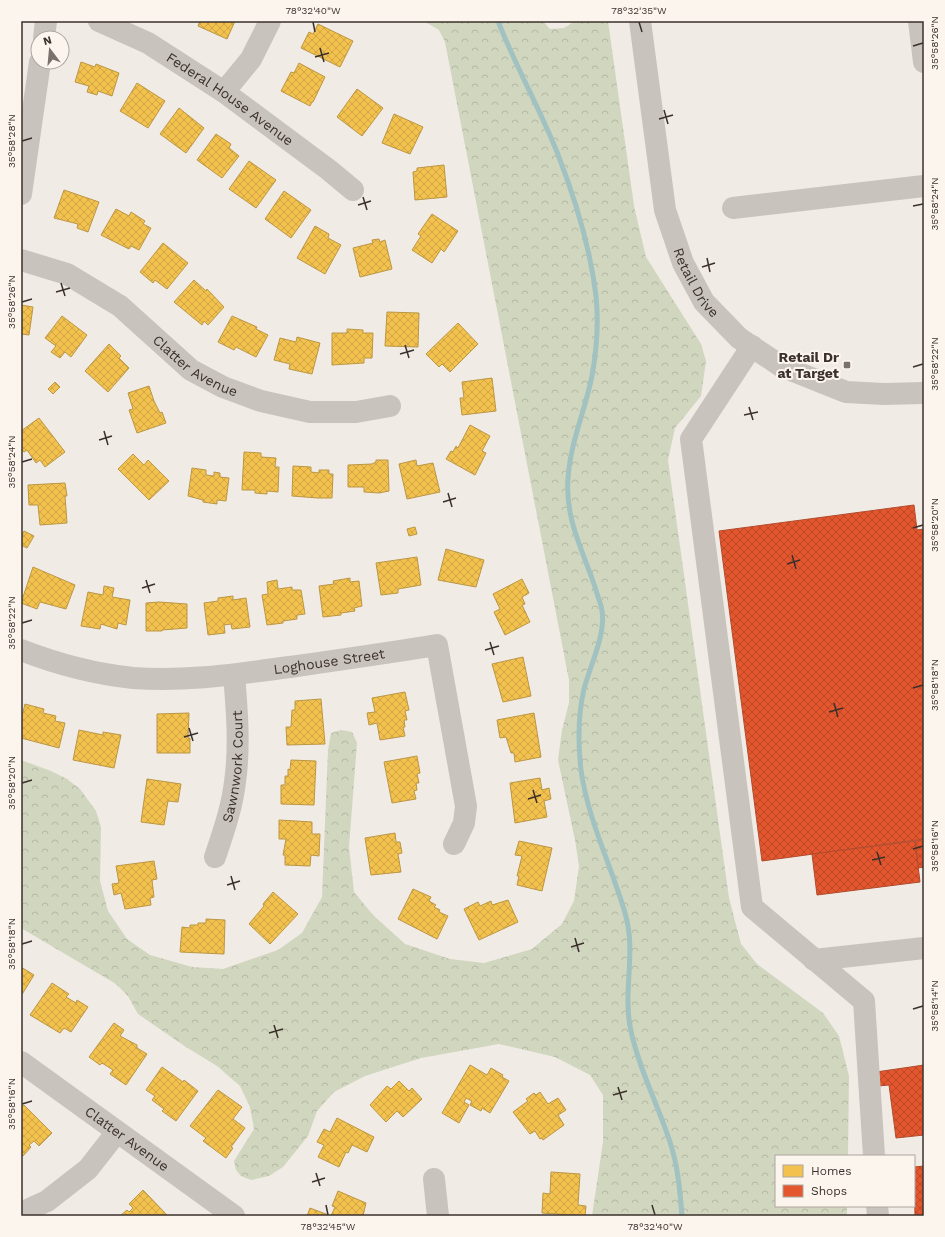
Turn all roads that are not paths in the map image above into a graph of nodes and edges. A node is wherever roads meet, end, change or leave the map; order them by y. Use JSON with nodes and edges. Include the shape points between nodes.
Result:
{"nodes":[{"id":1,"x":99,"y":21,"type":"edge"},
{"id":2,"x":270,"y":21,"type":"edge"},
{"id":3,"x":640,"y":21,"type":"edge"},
{"id":4,"x":919,"y":21,"type":"edge"},
{"id":5,"x":924,"y":62,"type":"edge"},
{"id":6,"x":39,"y":70,"type":"edge"},
{"id":7,"x":224,"y":92,"type":"junction"},
{"id":8,"x":924,"y":186,"type":"edge"},
{"id":9,"x":353,"y":190,"type":"dead end"},
{"id":10,"x":21,"y":194,"type":"edge"},
{"id":11,"x":733,"y":208,"type":"dead end"},
{"id":12,"x":21,"y":260,"type":"edge"},
{"id":13,"x":752,"y":346,"type":"junction"},
{"id":14,"x":924,"y":393,"type":"edge"},
{"id":15,"x":390,"y":406,"type":"dead end"},
{"id":16,"x":21,"y":650,"type":"edge"},
{"id":17,"x":234,"y":675,"type":"junction"},
{"id":18,"x":454,"y":844,"type":"dead end"},
{"id":19,"x":216,"y":857,"type":"dead end"},
{"id":20,"x":924,"y":948,"type":"edge"},
{"id":21,"x":814,"y":960,"type":"junction"},
{"id":22,"x":21,"y":1062,"type":"edge"},
{"id":23,"x":117,"y":1132,"type":"junction"},
{"id":24,"x":874,"y":1155,"type":"edge"},
{"id":25,"x":434,"y":1179,"type":"dead end"},
{"id":26,"x":21,"y":1213,"type":"edge"},
{"id":27,"x":234,"y":1216,"type":"edge"},
{"id":28,"x":438,"y":1216,"type":"edge"}],
"edges":[{"from":1,"to":7,"type":"street","name":"Federal House Avenue","via":[[148,44]]},
{"from":2,"to":7,"type":"street","via":[[251,59]]},
{"from":3,"to":13,"type":"street","name":"Retail Drive","via":[[665,210],[683,263],[704,302],[739,338]]},
{"from":4,"to":5,"type":"street"},
{"from":6,"to":10,"type":"street"},
{"from":7,"to":9,"type":"street","name":"Federal House Avenue"},
{"from":8,"to":11,"type":"street"},
{"from":12,"to":15,"type":"street","name":"Clatter Avenue","via":[[67,274],[120,306],[191,370],[223,388],[261,401],[310,412],[356,412]]},
{"from":13,"to":14,"type":"street","name":"Retail Drive","via":[[781,366],[846,392]]},
{"from":13,"to":21,"type":"street","via":[[691,439],[752,907]]},
{"from":16,"to":17,"type":"street","name":"Loghouse Street","via":[[69,666],[132,678],[173,679]]},
{"from":17,"to":18,"type":"street","name":"Loghouse Street","via":[[437,645],[466,806],[464,823]]},
{"from":17,"to":19,"type":"street","name":"Sawnwork Court","via":[[238,726],[235,783]]},
{"from":20,"to":21,"type":"street"},
{"from":21,"to":24,"type":"street","via":[[864,1001]]},
{"from":22,"to":23,"type":"street","name":"Clatter Avenue"},
{"from":23,"to":26,"type":"street","via":[[88,1169],[47,1201]]},
{"from":23,"to":27,"type":"street","name":"Clatter Avenue"},
{"from":25,"to":28,"type":"street"}]}
